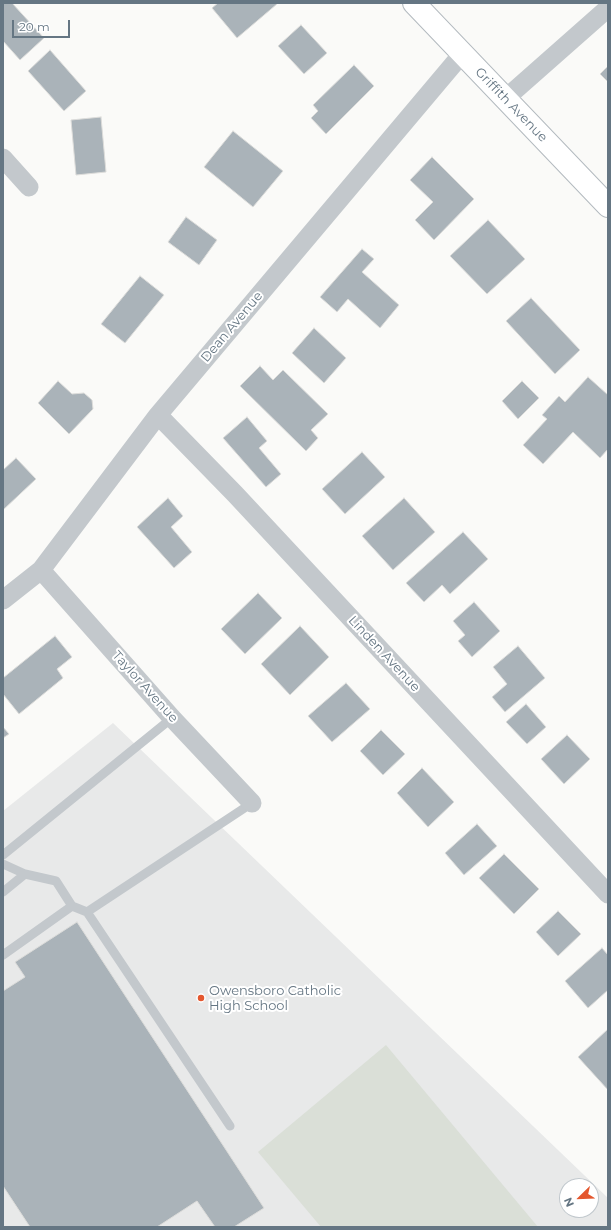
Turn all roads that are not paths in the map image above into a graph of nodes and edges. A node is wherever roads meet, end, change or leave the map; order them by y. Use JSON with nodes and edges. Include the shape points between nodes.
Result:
{"nodes":[{"id":1,"x":414,"y":3,"type":"edge"},
{"id":2,"x":608,"y":8,"type":"edge"},
{"id":3,"x":462,"y":54,"type":"junction"},
{"id":4,"x":505,"y":99,"type":"junction"},
{"id":5,"x":3,"y":158,"type":"edge"},
{"id":6,"x":29,"y":187,"type":"dead end"},
{"id":7,"x":608,"y":206,"type":"edge"},
{"id":8,"x":158,"y":415,"type":"junction"},
{"id":9,"x":40,"y":570,"type":"junction"},
{"id":10,"x":3,"y":600,"type":"edge"},
{"id":11,"x":172,"y":718,"type":"junction"},
{"id":12,"x":252,"y":803,"type":"joint"},
{"id":13,"x":3,"y":855,"type":"edge"},
{"id":14,"x":3,"y":864,"type":"edge"},
{"id":15,"x":25,"y":874,"type":"junction"},
{"id":16,"x":3,"y":892,"type":"edge"},
{"id":17,"x":608,"y":894,"type":"edge"},
{"id":18,"x":72,"y":906,"type":"junction"},
{"id":19,"x":87,"y":912,"type":"junction"},
{"id":20,"x":3,"y":955,"type":"edge"},
{"id":21,"x":230,"y":1126,"type":"dead end"}],
"edges":[{"from":1,"to":3,"type":"street","name":"Griffith Avenue"},
{"from":2,"to":4,"type":"street"},
{"from":3,"to":4,"type":"street","name":"Griffith Avenue"},
{"from":3,"to":8,"type":"street","name":"Dean Avenue"},
{"from":4,"to":7,"type":"street","name":"Griffith Avenue"},
{"from":5,"to":6,"type":"street"},
{"from":8,"to":9,"type":"street","name":"Dean Avenue"},
{"from":8,"to":17,"type":"street","name":"Linden Avenue","via":[[235,494]]},
{"from":9,"to":10,"type":"street","name":"Dean Avenue"},
{"from":9,"to":11,"type":"street","name":"Taylor Avenue"},
{"from":11,"to":12,"type":"street","name":"Taylor Avenue"},
{"from":11,"to":13,"type":"lane"},
{"from":12,"to":19,"type":"lane"},
{"from":14,"to":15,"type":"lane"},
{"from":15,"to":16,"type":"lane"},
{"from":15,"to":18,"type":"lane","via":[[56,881]]},
{"from":18,"to":19,"type":"lane"},
{"from":18,"to":20,"type":"lane"},
{"from":19,"to":21,"type":"lane"}]}
